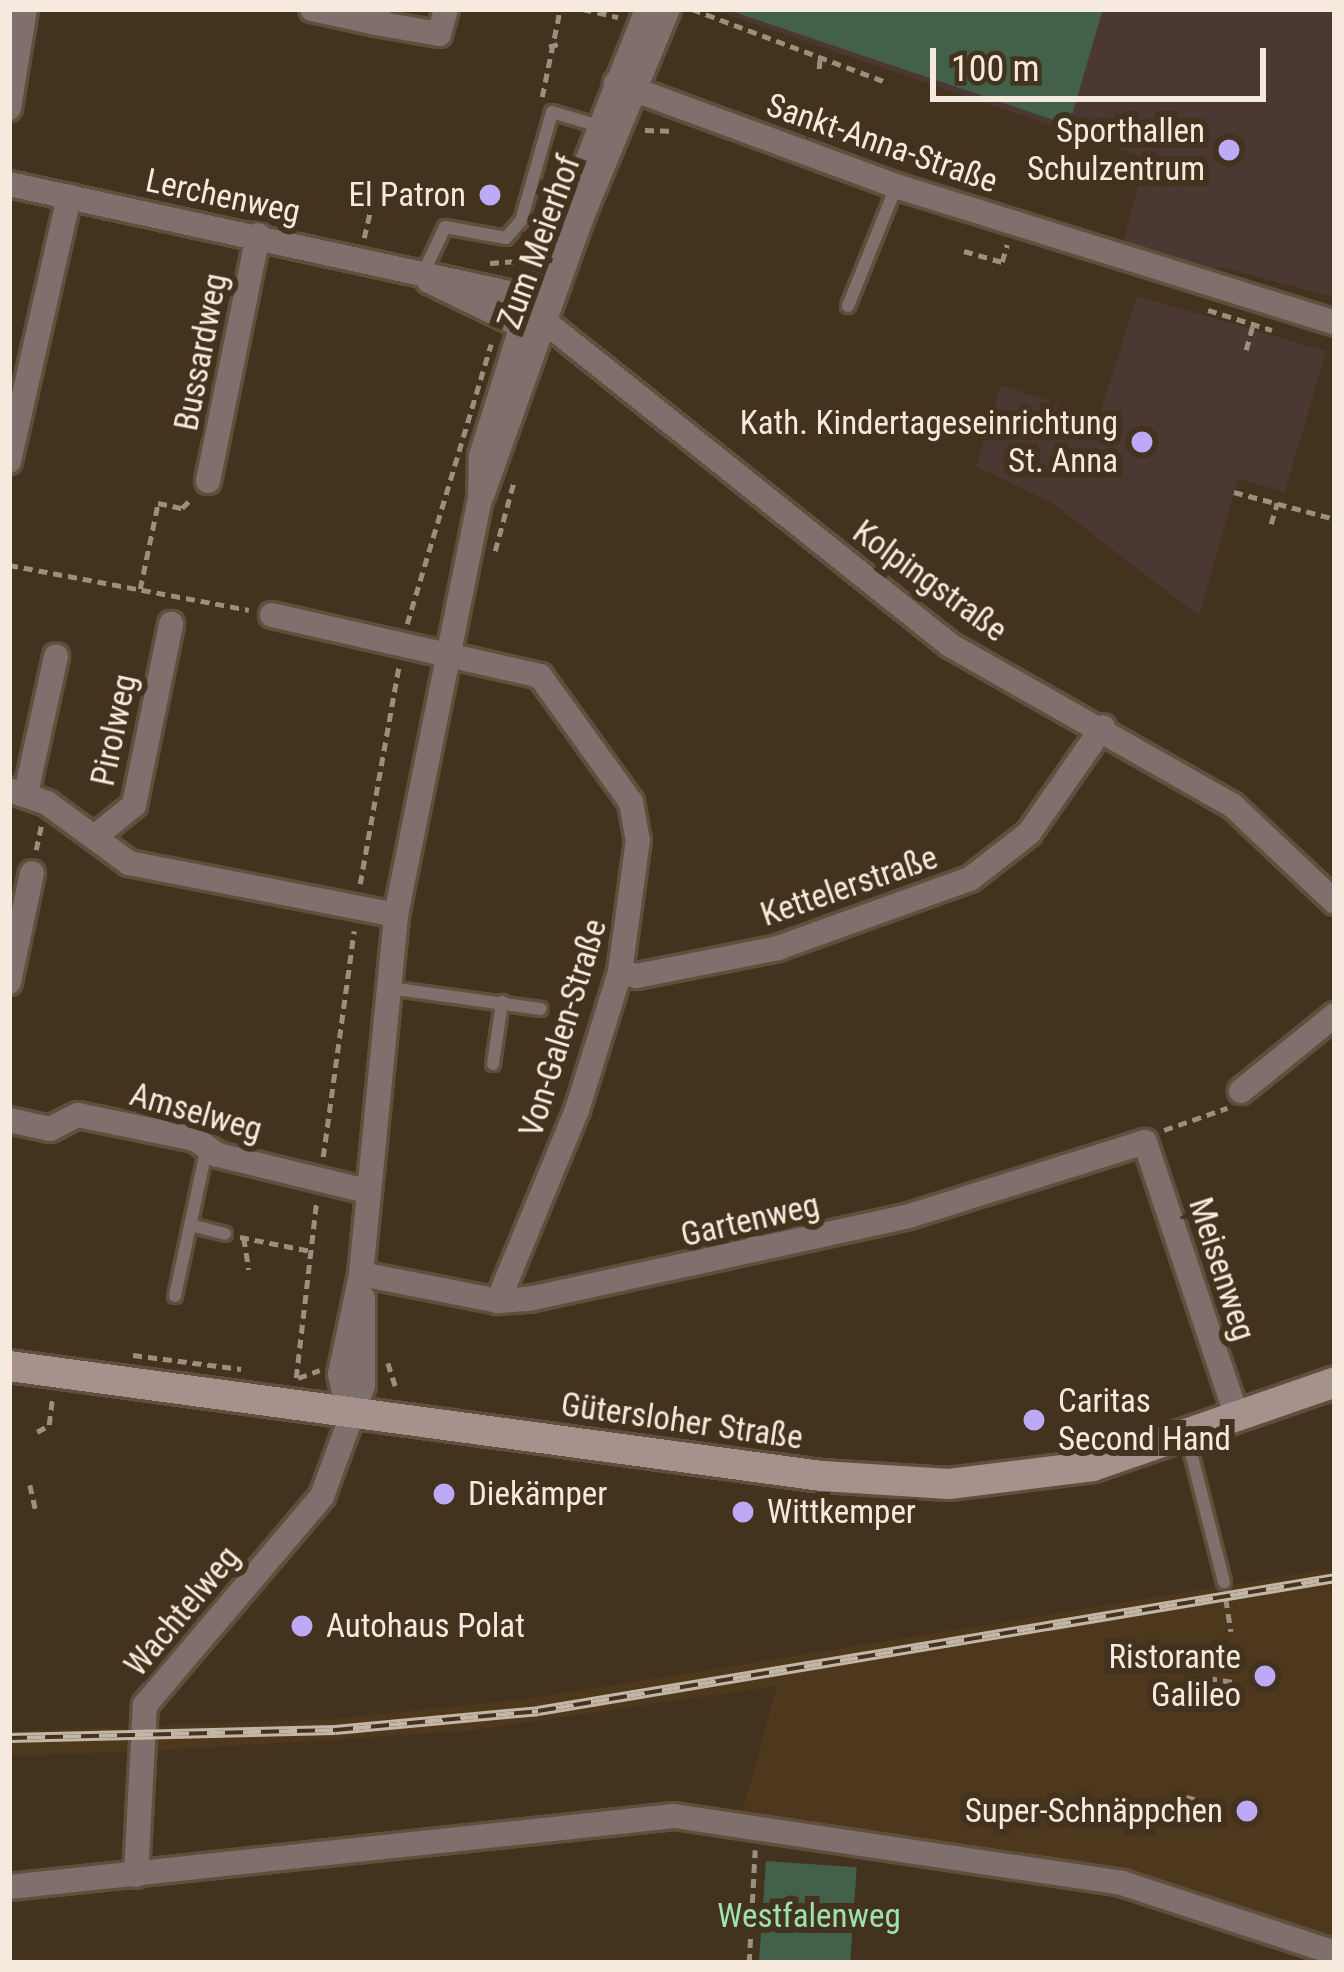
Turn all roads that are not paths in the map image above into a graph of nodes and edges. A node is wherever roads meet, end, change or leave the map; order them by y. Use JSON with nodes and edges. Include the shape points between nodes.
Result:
{"nodes":[{"id":1,"x":25,"y":9,"type":"edge"},
{"id":2,"x":312,"y":9,"type":"edge"},
{"id":3,"x":446,"y":9,"type":"edge"},
{"id":4,"x":668,"y":9,"type":"edge"},
{"id":5,"x":638,"y":15,"type":"edge"},
{"id":6,"x":378,"y":16,"type":"edge"},
{"id":7,"x":624,"y":86,"type":"junction"},
{"id":8,"x":9,"y":108,"type":"edge"},
{"id":9,"x":607,"y":129,"type":"junction"},
{"id":10,"x":9,"y":184,"type":"edge"},
{"id":11,"x":896,"y":186,"type":"junction"},
{"id":12,"x":69,"y":197,"type":"junction"},
{"id":13,"x":257,"y":235,"type":"junction"},
{"id":14,"x":421,"y":277,"type":"junction"},
{"id":15,"x":848,"y":306,"type":"dead end"},
{"id":16,"x":1335,"y":323,"type":"edge"},
{"id":17,"x":538,"y":326,"type":"junction"},
{"id":18,"x":9,"y":461,"type":"edge"},
{"id":19,"x":208,"y":481,"type":"road end"},
{"id":20,"x":272,"y":615,"type":"road end"},
{"id":21,"x":171,"y":624,"type":"dead end"},
{"id":22,"x":445,"y":650,"type":"junction"},
{"id":23,"x":56,"y":656,"type":"dead end"},
{"id":24,"x":1103,"y":727,"type":"junction"},
{"id":25,"x":27,"y":795,"type":"edge"},
{"id":26,"x":97,"y":835,"type":"junction"},
{"id":27,"x":32,"y":873,"type":"road end"},
{"id":28,"x":1335,"y":902,"type":"edge"},
{"id":29,"x":396,"y":915,"type":"junction"},
{"id":30,"x":620,"y":972,"type":"junction"},
{"id":31,"x":9,"y":982,"type":"edge"},
{"id":32,"x":388,"y":988,"type":"junction"},
{"id":33,"x":502,"y":1002,"type":"junction"},
{"id":34,"x":541,"y":1009,"type":"dead end"},
{"id":35,"x":1335,"y":1015,"type":"edge"},
{"id":36,"x":493,"y":1064,"type":"dead end"},
{"id":37,"x":1241,"y":1091,"type":"road end"},
{"id":38,"x":9,"y":1120,"type":"edge"},
{"id":39,"x":1145,"y":1142,"type":"joint"},
{"id":40,"x":206,"y":1147,"type":"junction"},
{"id":41,"x":368,"y":1191,"type":"junction"},
{"id":42,"x":748,"y":1221,"type":"dead end"},
{"id":43,"x":190,"y":1225,"type":"junction"},
{"id":44,"x":225,"y":1234,"type":"road end"},
{"id":45,"x":755,"y":1255,"type":"junction"},
{"id":46,"x":361,"y":1274,"type":"junction"},
{"id":47,"x":175,"y":1296,"type":"dead end"},
{"id":48,"x":498,"y":1301,"type":"junction"},
{"id":49,"x":9,"y":1366,"type":"edge"},
{"id":50,"x":1335,"y":1382,"type":"edge"},
{"id":51,"x":348,"y":1412,"type":"junction"},
{"id":52,"x":1237,"y":1418,"type":"junction"},
{"id":53,"x":1187,"y":1436,"type":"junction"},
{"id":54,"x":1224,"y":1582,"type":"road end"},
{"id":55,"x":136,"y":1875,"type":"junction"},
{"id":56,"x":9,"y":1886,"type":"edge"},
{"id":57,"x":1335,"y":1953,"type":"edge"}],
"edges":[{"from":1,"to":8,"type":"street"},
{"from":2,"to":6,"type":"street"},
{"from":3,"to":6,"type":"street","via":[[439,34]]},
{"from":4,"to":7,"type":"street","name":"Zum Meierhof"},
{"from":5,"to":7,"type":"street","name":"Zum Meierhof"},
{"from":7,"to":9,"type":"street","name":"Zum Meierhof"},
{"from":7,"to":11,"type":"street","name":"Sankt-Anna-Straße"},
{"from":9,"to":14,"type":"lane","via":[[552,112],[521,221],[506,238],[445,226]]},
{"from":9,"to":17,"type":"street","name":"Zum Meierhof"},
{"from":10,"to":12,"type":"street","name":"Lerchenweg"},
{"from":11,"to":15,"type":"lane"},
{"from":11,"to":16,"type":"street","name":"Sankt-Anna-Straße"},
{"from":12,"to":13,"type":"street","name":"Lerchenweg"},
{"from":12,"to":18,"type":"street"},
{"from":13,"to":14,"type":"street","name":"Lerchenweg"},
{"from":13,"to":19,"type":"street","name":"Bussardweg"},
{"from":14,"to":17,"type":"street","name":"Lerchenweg","via":[[477,283]]},
{"from":17,"to":22,"type":"street","name":"Zum Meierhof","via":[[481,456],[480,500]]},
{"from":17,"to":24,"type":"street","name":"Kolpingstraße","via":[[950,645]]},
{"from":20,"to":22,"type":"street"},
{"from":21,"to":26,"type":"street","name":"Pirolweg","via":[[134,806]]},
{"from":22,"to":29,"type":"street","name":"Zum Meierhof"},
{"from":22,"to":30,"type":"street","name":"Von-Galen-Straße","via":[[540,676],[632,802],[637,858]]},
{"from":23,"to":25,"type":"street"},
{"from":24,"to":28,"type":"street","name":"Kolpingstraße","via":[[1232,805]]},
{"from":24,"to":30,"type":"street","name":"Kettelerstraße","via":[[1029,833],[970,879],[778,949],[637,976]]},
{"from":25,"to":26,"type":"street","name":"Pirolweg"},
{"from":26,"to":29,"type":"street","name":"Pirolweg","via":[[129,863]]},
{"from":27,"to":31,"type":"street"},
{"from":29,"to":32,"type":"street","name":"Zum Meierhof"},
{"from":30,"to":48,"type":"street","name":"Von-Galen-Straße","via":[[569,1130]]},
{"from":32,"to":33,"type":"lane"},
{"from":32,"to":41,"type":"street","name":"Zum Meierhof"},
{"from":33,"to":34,"type":"lane"},
{"from":33,"to":36,"type":"lane"},
{"from":35,"to":37,"type":"street"},
{"from":38,"to":40,"type":"street","name":"Amselweg","via":[[50,1129],[78,1114]]},
{"from":39,"to":45,"type":"street","name":"Gartenweg"},
{"from":39,"to":52,"type":"street","name":"Meisenweg"},
{"from":40,"to":41,"type":"street","name":"Amselweg"},
{"from":40,"to":43,"type":"lane"},
{"from":41,"to":46,"type":"street","name":"Zum Meierhof"},
{"from":42,"to":45,"type":"lane"},
{"from":43,"to":44,"type":"lane"},
{"from":43,"to":47,"type":"lane"},
{"from":45,"to":48,"type":"street","name":"Gartenweg"},
{"from":46,"to":48,"type":"street","name":"Gartenweg"},
{"from":46,"to":51,"type":"street","name":"Zum Meierhof","via":[[340,1374]]},
{"from":49,"to":51,"type":"main road","name":"Gütersloher Straße"},
{"from":50,"to":52,"type":"main road","name":"Gütersloher Straße"},
{"from":51,"to":53,"type":"main road","name":"Gütersloher Straße","via":[[892,1483],[1027,1478]]},
{"from":51,"to":55,"type":"street","name":"Wachtelweg","via":[[322,1496],[145,1706]]},
{"from":52,"to":53,"type":"main road","name":"Gütersloher Straße"},
{"from":53,"to":54,"type":"lane"},
{"from":55,"to":56,"type":"street"},
{"from":55,"to":57,"type":"street","via":[[674,1816],[1122,1883]]}]}
